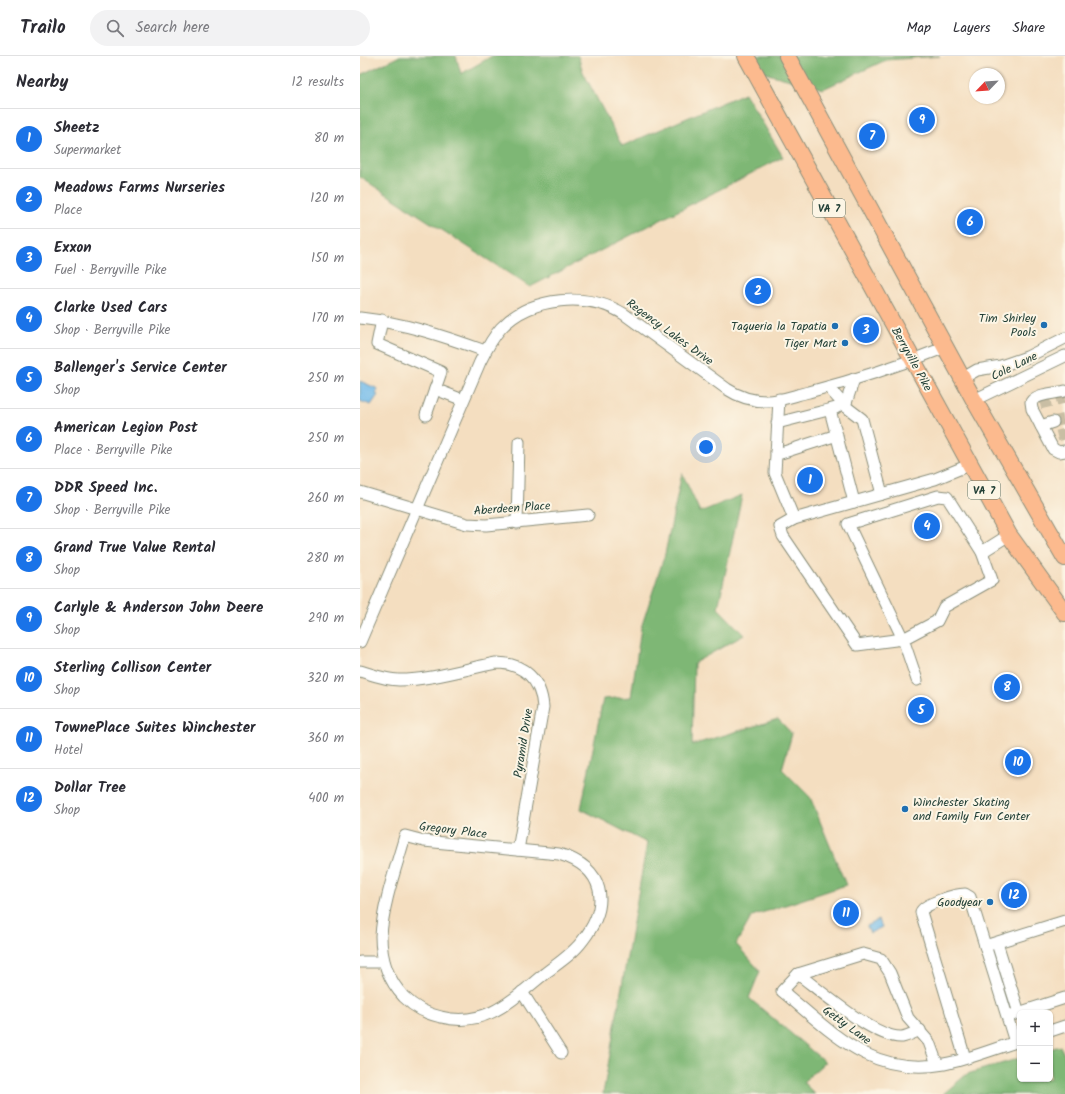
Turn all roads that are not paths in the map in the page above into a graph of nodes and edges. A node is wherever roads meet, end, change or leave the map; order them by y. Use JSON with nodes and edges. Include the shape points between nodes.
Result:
{"nodes":[{"id":1,"x":746,"y":56,"type":"edge"},
{"id":2,"x":787,"y":56,"type":"edge"},
{"id":3,"x":360,"y":318,"type":"edge"},
{"id":4,"x":382,"y":320,"type":"junction"},
{"id":5,"x":1065,"y":338,"type":"edge"},
{"id":6,"x":946,"y":347,"type":"junction"},
{"id":7,"x":485,"y":351,"type":"junction"},
{"id":8,"x":1065,"y":356,"type":"edge"},
{"id":9,"x":913,"y":360,"type":"junction"},
{"id":10,"x":963,"y":378,"type":"junction"},
{"id":11,"x":854,"y":379,"type":"junction"},
{"id":12,"x":828,"y":387,"type":"junction"},
{"id":13,"x":435,"y":389,"type":"junction"},
{"id":14,"x":1065,"y":391,"type":"edge"},
{"id":15,"x":779,"y":399,"type":"junction"},
{"id":16,"x":463,"y":400,"type":"junction"},
{"id":17,"x":974,"y":400,"type":"junction"},
{"id":18,"x":845,"y":406,"type":"junction"},
{"id":19,"x":830,"y":410,"type":"junction"},
{"id":20,"x":426,"y":415,"type":"dead end"},
{"id":21,"x":777,"y":424,"type":"junction"},
{"id":22,"x":837,"y":435,"type":"junction"},
{"id":23,"x":519,"y":442,"type":"dead end"},
{"id":24,"x":1065,"y":451,"type":"edge"},
{"id":25,"x":776,"y":452,"type":"junction"},
{"id":26,"x":970,"y":465,"type":"junction"},
{"id":27,"x":360,"y":492,"type":"edge"},
{"id":28,"x":882,"y":494,"type":"junction"},
{"id":29,"x":850,"y":503,"type":"junction"},
{"id":30,"x":416,"y":510,"type":"junction"},
{"id":31,"x":588,"y":515,"type":"dead end"},
{"id":32,"x":794,"y":519,"type":"junction"},
{"id":33,"x":517,"y":522,"type":"junction"},
{"id":34,"x":848,"y":524,"type":"junction"},
{"id":35,"x":1009,"y":535,"type":"junction"},
{"id":36,"x":982,"y":552,"type":"junction"},
{"id":37,"x":1065,"y":558,"type":"edge"},
{"id":38,"x":1065,"y":613,"type":"edge"},
{"id":39,"x":903,"y":639,"type":"junction"},
{"id":40,"x":360,"y":642,"type":"edge"},
{"id":41,"x":360,"y":671,"type":"edge"},
{"id":42,"x":917,"y":680,"type":"dead end"},
{"id":43,"x":518,"y":850,"type":"junction"},
{"id":44,"x":1065,"y":921,"type":"edge"},
{"id":45,"x":997,"y":942,"type":"junction"},
{"id":46,"x":985,"y":946,"type":"junction"},
{"id":47,"x":360,"y":962,"type":"edge"},
{"id":48,"x":384,"y":962,"type":"junction"},
{"id":49,"x":798,"y":974,"type":"junction"},
{"id":50,"x":522,"y":992,"type":"junction"},
{"id":51,"x":1065,"y":998,"type":"edge"},
{"id":52,"x":1019,"y":1010,"type":"edge"},
{"id":53,"x":1029,"y":1010,"type":"edge"},
{"id":54,"x":1017,"y":1014,"type":"edge"},
{"id":55,"x":1007,"y":1017,"type":"junction"},
{"id":56,"x":1065,"y":1026,"type":"edge"},
{"id":57,"x":920,"y":1030,"type":"junction"},
{"id":58,"x":1053,"y":1030,"type":"edge"},
{"id":59,"x":1017,"y":1041,"type":"edge"},
{"id":60,"x":560,"y":1053,"type":"dead end"},
{"id":61,"x":965,"y":1058,"type":"junction"},
{"id":62,"x":937,"y":1064,"type":"junction"}],
"edges":[{"from":1,"to":9,"type":"highway","name":"Berryville Pike","number":"VA 7"},
{"from":2,"to":6,"type":"highway","number":"VA 7"},
{"from":3,"to":4,"type":"street"},
{"from":4,"to":7,"type":"street","via":[[443,336]]},
{"from":4,"to":13,"type":"street","via":[[377,344],[441,372]]},
{"from":5,"to":10,"type":"street","via":[[1027,358],[977,370]]},
{"from":6,"to":9,"type":"street","name":"Regency Lakes Drive"},
{"from":6,"to":10,"type":"highway","number":"VA 7"},
{"from":7,"to":15,"type":"street","name":"Regency Lakes Drive","via":[[501,328],[520,312],[548,303],[594,302],[624,314],[735,394],[750,400]]},
{"from":7,"to":16,"type":"street","name":"Regency Lakes Drive"},
{"from":8,"to":17,"type":"street","name":"Cole Lane"},
{"from":9,"to":11,"type":"street","name":"Regency Lakes Drive"},
{"from":9,"to":26,"type":"highway","name":"Berryville Pike","number":"VA 7"},
{"from":10,"to":17,"type":"highway","number":"VA 7"},
{"from":11,"to":12,"type":"street","name":"Regency Lakes Drive"},
{"from":11,"to":18,"type":"street"},
{"from":12,"to":15,"type":"street","name":"Regency Lakes Drive"},
{"from":12,"to":18,"type":"street"},
{"from":13,"to":16,"type":"street"},
{"from":13,"to":20,"type":"street"},
{"from":14,"to":24,"type":"street","via":[[1034,398],[1031,402],[1036,405],[1051,434],[1056,451]]},
{"from":15,"to":21,"type":"street"},
{"from":16,"to":30,"type":"street","name":"Regency Lakes Drive"},
{"from":17,"to":37,"type":"highway","number":"VA 7"},
{"from":18,"to":19,"type":"street"},
{"from":18,"to":28,"type":"street","via":[[862,419]]},
{"from":19,"to":21,"type":"street"},
{"from":19,"to":22,"type":"street"},
{"from":21,"to":25,"type":"street"},
{"from":22,"to":25,"type":"street","via":[[781,454]]},
{"from":22,"to":29,"type":"street"},
{"from":23,"to":33,"type":"street"},
{"from":25,"to":32,"type":"street","via":[[775,474]]},
{"from":26,"to":28,"type":"street","via":[[935,479]]},
{"from":26,"to":35,"type":"highway","name":"Berryville Pike","number":"VA 7"},
{"from":27,"to":30,"type":"street","name":"Aberdeen Place"},
{"from":28,"to":29,"type":"street"},
{"from":29,"to":32,"type":"street"},
{"from":29,"to":34,"type":"street"},
{"from":30,"to":33,"type":"street","name":"Aberdeen Place","via":[[467,524],[486,526]]},
{"from":30,"to":40,"type":"street","name":"Regency Lakes Drive"},
{"from":31,"to":33,"type":"street","name":"Aberdeen Place"},
{"from":32,"to":39,"type":"street","via":[[780,527],[783,536],[857,646]]},
{"from":34,"to":36,"type":"street","via":[[938,496],[947,496]]},
{"from":34,"to":39,"type":"street"},
{"from":35,"to":36,"type":"street"},
{"from":35,"to":38,"type":"highway","name":"Berryville Pike","number":"VA 7"},
{"from":36,"to":39,"type":"street","via":[[992,580],[944,607],[937,621]]},
{"from":39,"to":42,"type":"street"},
{"from":41,"to":43,"type":"street","name":"Pyramid Drive","via":[[398,680],[506,663],[516,665],[529,673],[540,690],[543,707]]},
{"from":43,"to":48,"type":"street","name":"Gregory Place","via":[[424,841],[406,836],[381,935]]},
{"from":43,"to":50,"type":"street","name":"Gregory Place","via":[[559,854],[582,864],[595,878],[601,897],[598,914],[582,941]]},
{"from":44,"to":45,"type":"street"},
{"from":45,"to":46,"type":"street"},
{"from":45,"to":52,"type":"street"},
{"from":46,"to":55,"type":"street"},
{"from":46,"to":61,"type":"street","via":[[968,895],[958,895],[925,906],[921,910]]},
{"from":47,"to":48,"type":"street"},
{"from":48,"to":50,"type":"street","name":"Gregory Place","via":[[392,982],[407,1000],[427,1013],[447,1019],[481,1018],[503,1007]]},
{"from":49,"to":57,"type":"street","via":[[860,1020],[884,1034],[903,1037]]},
{"from":49,"to":57,"type":"street","via":[[863,954],[881,959],[890,973],[908,1018]]},
{"from":49,"to":62,"type":"street","name":"Getty Lane","via":[[782,991],[835,1034],[866,1055],[900,1066]]},
{"from":50,"to":60,"type":"street"},
{"from":51,"to":53,"type":"street"},
{"from":54,"to":55,"type":"street"},
{"from":55,"to":59,"type":"street"},
{"from":56,"to":58,"type":"street"},
{"from":57,"to":62,"type":"street","via":[[929,1042]]},
{"from":59,"to":61,"type":"street","name":"Getty Lane"},
{"from":61,"to":62,"type":"street","name":"Getty Lane"}]}
